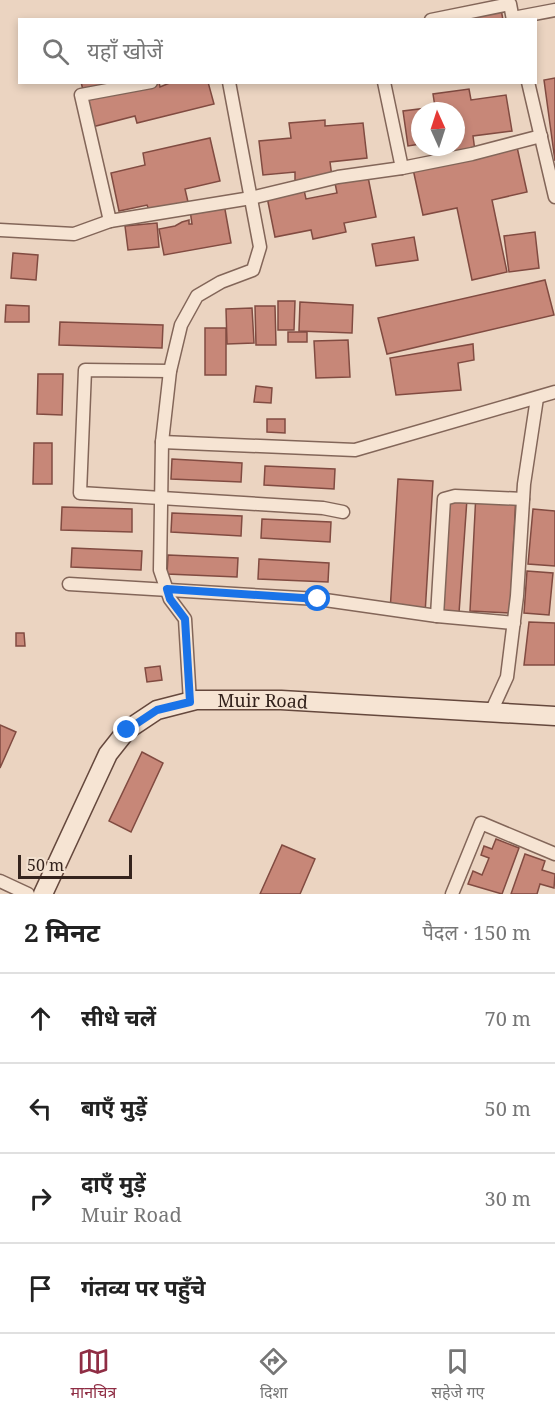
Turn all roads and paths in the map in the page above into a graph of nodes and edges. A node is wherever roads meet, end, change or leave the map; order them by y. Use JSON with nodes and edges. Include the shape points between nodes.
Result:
{"nodes":[{"id":1,"x":555,"y":10,"type":"edge"},
{"id":2,"x":441,"y":18,"type":"edge"},
{"id":3,"x":513,"y":18,"type":"edge"},
{"id":4,"x":518,"y":18,"type":"edge"},
{"id":5,"x":140,"y":84,"type":"edge"},
{"id":6,"x":228,"y":84,"type":"edge"},
{"id":7,"x":384,"y":84,"type":"edge"},
{"id":8,"x":528,"y":84,"type":"edge"},
{"id":9,"x":541,"y":136,"type":"junction"},
{"id":10,"x":402,"y":168,"type":"junction"},
{"id":11,"x":251,"y":198,"type":"junction"},
{"id":12,"x":555,"y":198,"type":"edge"},
{"id":13,"x":110,"y":221,"type":"junction"},
{"id":14,"x":0,"y":230,"type":"edge"},
{"id":15,"x":170,"y":371,"type":"junction"},
{"id":16,"x":555,"y":392,"type":"edge"},
{"id":17,"x":537,"y":398,"type":"junction"},
{"id":18,"x":162,"y":442,"type":"junction"},
{"id":19,"x":161,"y":497,"type":"junction"},
{"id":20,"x":523,"y":499,"type":"junction"},
{"id":21,"x":343,"y":512,"type":"dead end"},
{"id":22,"x":69,"y":584,"type":"dead end"},
{"id":23,"x":167,"y":589,"type":"junction"},
{"id":24,"x":437,"y":616,"type":"junction"},
{"id":25,"x":514,"y":623,"type":"junction"},
{"id":26,"x":190,"y":702,"type":"junction"},
{"id":27,"x":491,"y":712,"type":"junction"},
{"id":28,"x":555,"y":716,"type":"edge"},
{"id":29,"x":555,"y":854,"type":"edge"},
{"id":30,"x":0,"y":881,"type":"edge"},
{"id":31,"x":28,"y":894,"type":"edge"},
{"id":32,"x":43,"y":894,"type":"edge"},
{"id":33,"x":452,"y":894,"type":"edge"}],
"edges":[{"from":1,"to":4,"type":"street"},
{"from":2,"to":3,"type":"street","via":[[510,4]]},
{"from":5,"to":13,"type":"street","via":[[81,95]]},
{"from":6,"to":11,"type":"street"},
{"from":7,"to":10,"type":"street"},
{"from":8,"to":9,"type":"street"},
{"from":9,"to":10,"type":"street"},
{"from":9,"to":12,"type":"street"},
{"from":10,"to":11,"type":"street","via":[[338,177]]},
{"from":11,"to":13,"type":"street"},
{"from":11,"to":15,"type":"street","via":[[260,247],[253,270],[197,296],[181,325]]},
{"from":13,"to":14,"type":"street","via":[[74,234]]},
{"from":15,"to":18,"type":"street"},
{"from":15,"to":19,"type":"street","via":[[85,370],[80,494]]},
{"from":16,"to":17,"type":"street"},
{"from":17,"to":18,"type":"street","via":[[356,450]]},
{"from":17,"to":20,"type":"street"},
{"from":18,"to":19,"type":"street"},
{"from":19,"to":21,"type":"street"},
{"from":19,"to":23,"type":"street","via":[[160,570]]},
{"from":20,"to":24,"type":"street","via":[[444,499]]},
{"from":20,"to":25,"type":"street"},
{"from":22,"to":23,"type":"street"},
{"from":23,"to":24,"type":"street","via":[[318,599]]},
{"from":23,"to":26,"type":"street","via":[[185,619]]},
{"from":24,"to":25,"type":"street"},
{"from":25,"to":27,"type":"street","via":[[507,677]]},
{"from":26,"to":27,"type":"main road","name":"Muir Road","via":[[281,700]]},
{"from":26,"to":32,"type":"main road","name":"Muir Road","via":[[157,710],[127,730],[108,754]]},
{"from":27,"to":28,"type":"main road","name":"Muir Road"},
{"from":29,"to":33,"type":"street","via":[[481,823]]},
{"from":30,"to":31,"type":"street"}]}
